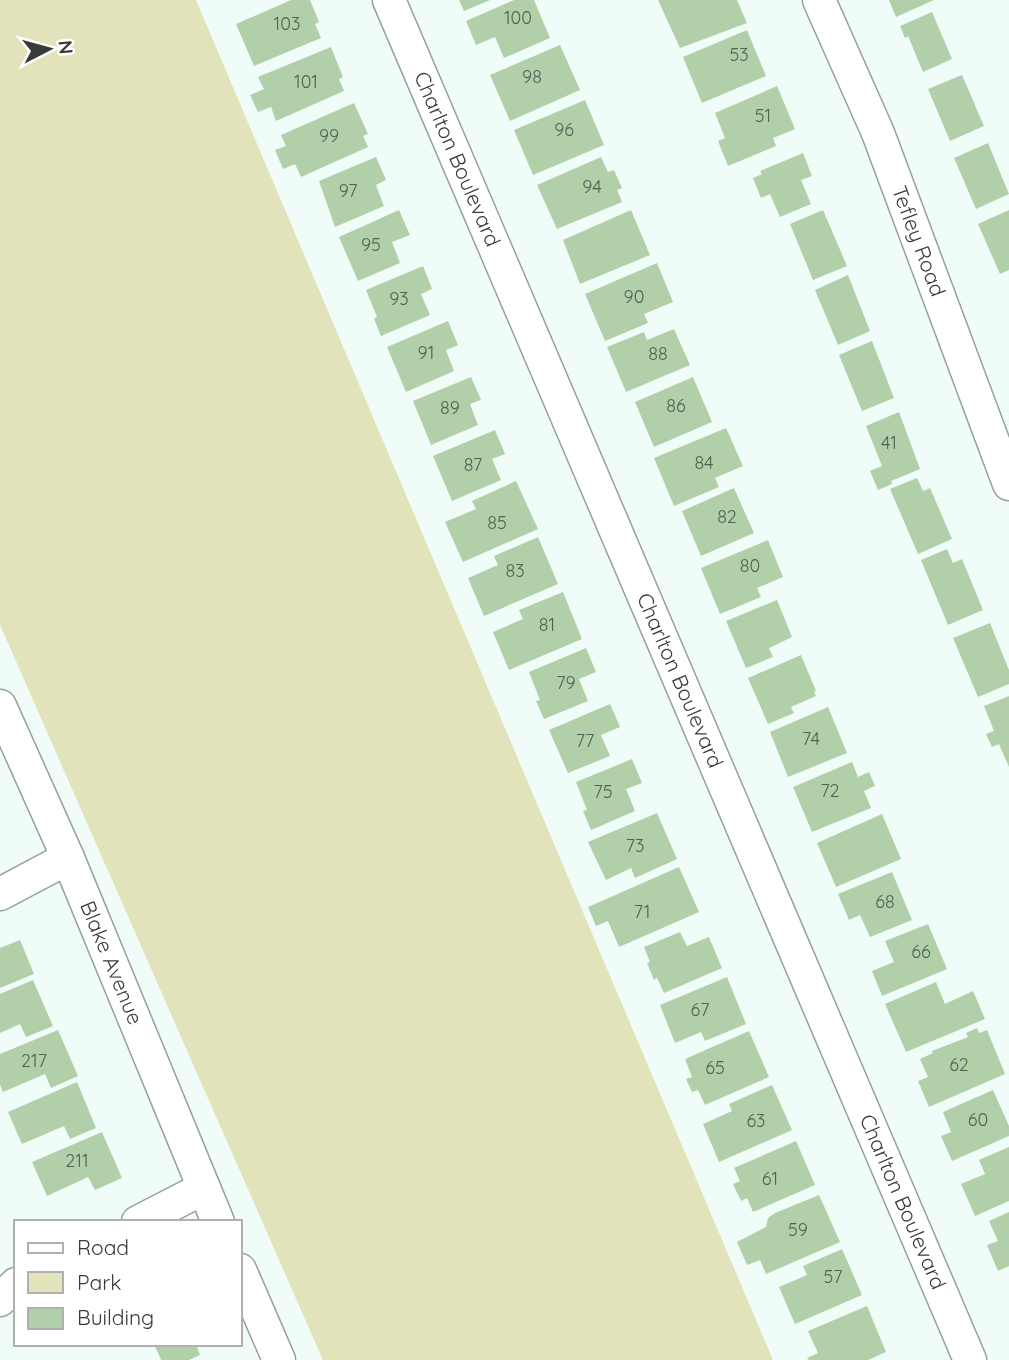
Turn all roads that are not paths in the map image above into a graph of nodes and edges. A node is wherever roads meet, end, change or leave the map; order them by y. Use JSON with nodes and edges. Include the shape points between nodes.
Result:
{"nodes":[{"id":1,"x":389,"y":0,"type":"edge"},
{"id":2,"x":818,"y":0,"type":"edge"},
{"id":3,"x":1009,"y":484,"type":"edge"},
{"id":4,"x":0,"y":706,"type":"edge"},
{"id":5,"x":68,"y":858,"type":"junction"},
{"id":6,"x":0,"y":894,"type":"edge"},
{"id":7,"x":204,"y":1188,"type":"junction"},
{"id":8,"x":142,"y":1220,"type":"edge"},
{"id":9,"x":217,"y":1220,"type":"edge"},
{"id":10,"x":242,"y":1275,"type":"edge"},
{"id":11,"x":14,"y":1285,"type":"edge"},
{"id":12,"x":0,"y":1300,"type":"edge"},
{"id":13,"x":279,"y":1360,"type":"edge"},
{"id":14,"x":970,"y":1360,"type":"edge"}],
"edges":[{"from":1,"to":14,"type":"street","name":"Charlton Boulevard"},
{"from":2,"to":3,"type":"street","name":"Tefley Road","via":[[878,133]]},
{"from":4,"to":5,"type":"street","name":"Blake Avenue"},
{"from":5,"to":6,"type":"street"},
{"from":5,"to":7,"type":"street","name":"Blake Avenue"},
{"from":7,"to":8,"type":"street"},
{"from":7,"to":9,"type":"street","name":"Blake Avenue"},
{"from":10,"to":13,"type":"street"},
{"from":11,"to":12,"type":"street"}]}
